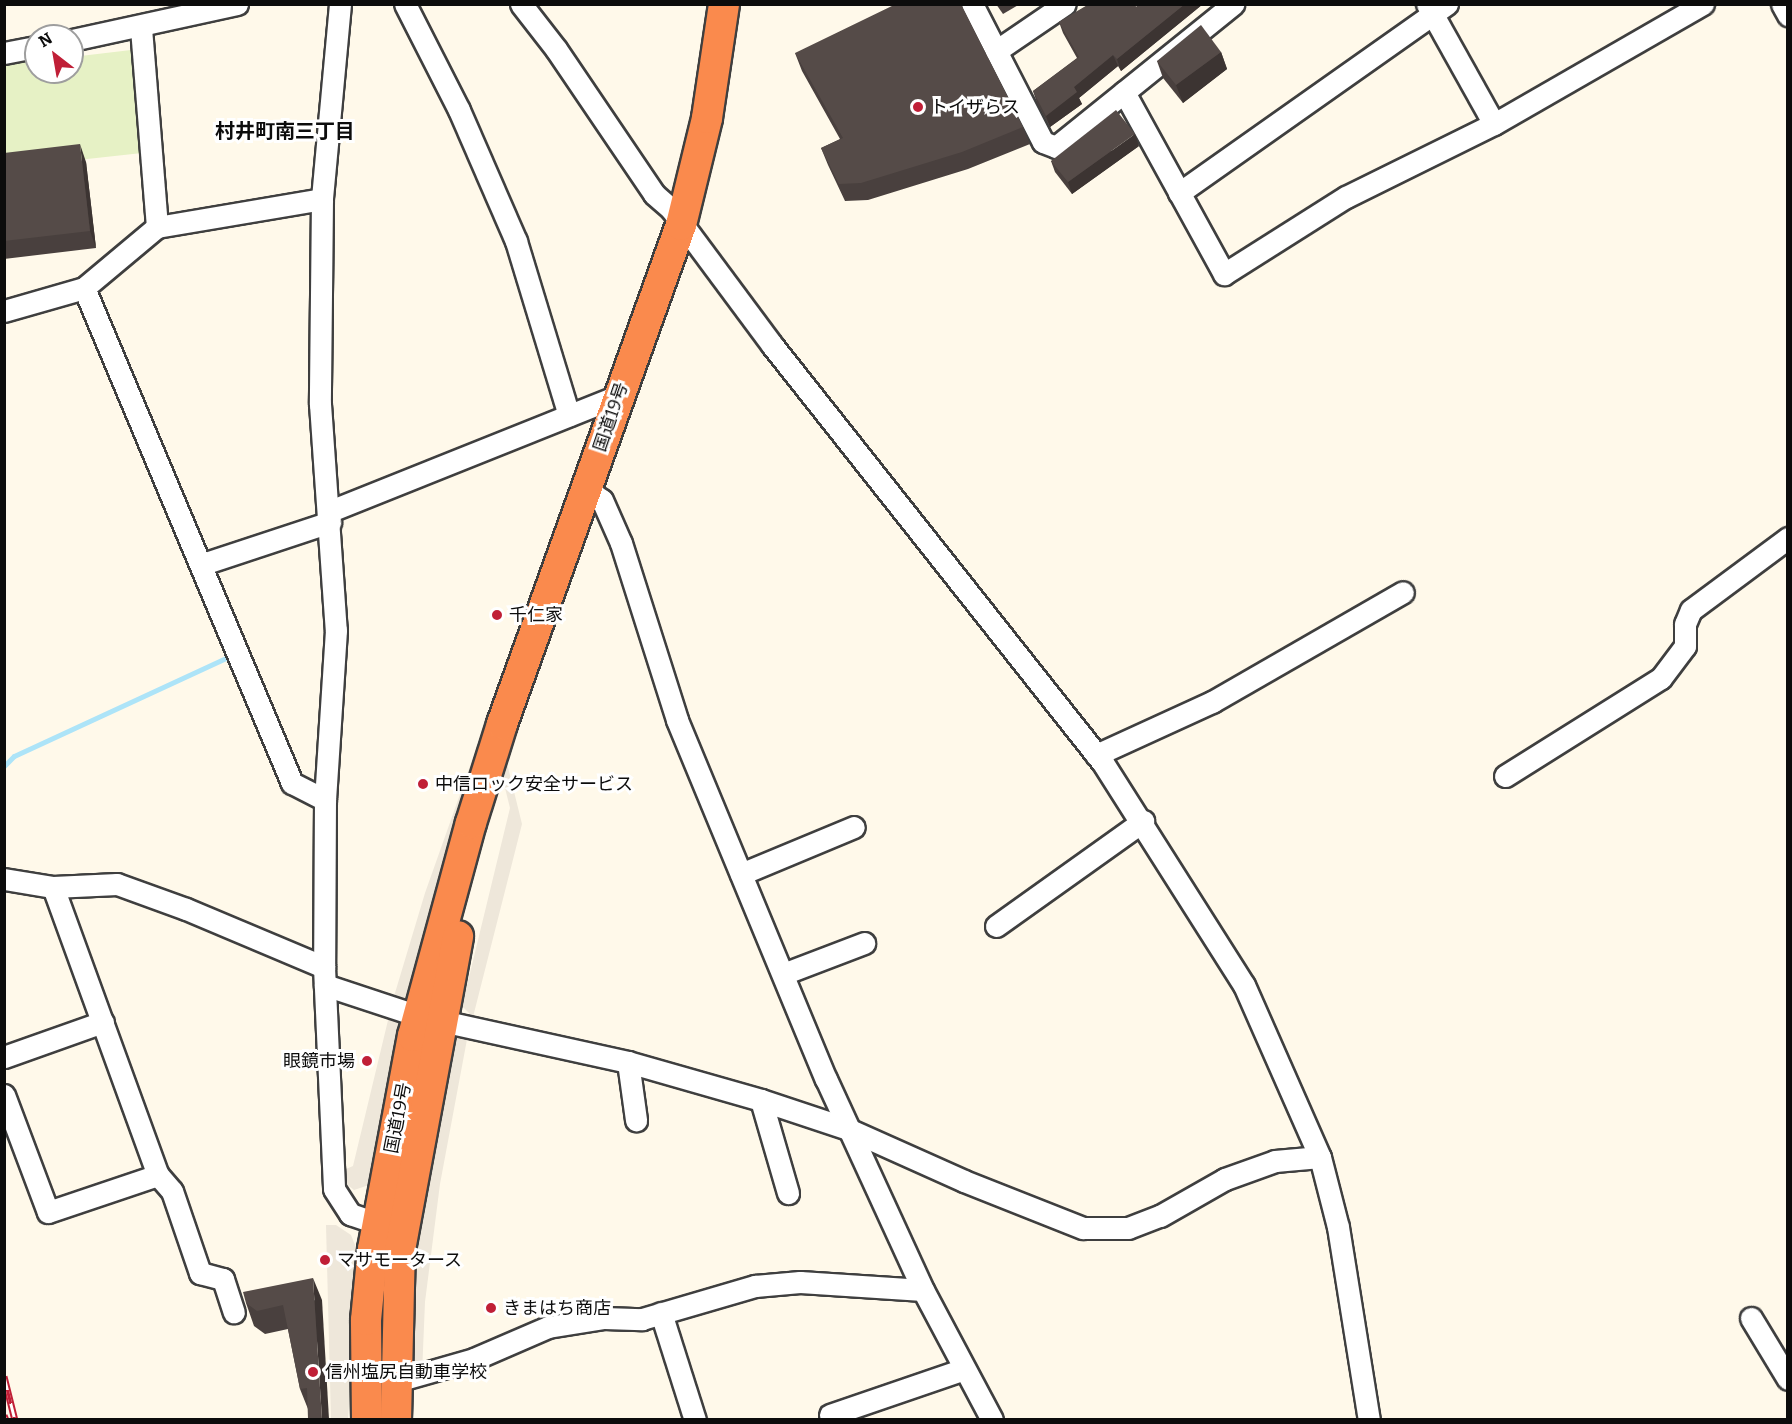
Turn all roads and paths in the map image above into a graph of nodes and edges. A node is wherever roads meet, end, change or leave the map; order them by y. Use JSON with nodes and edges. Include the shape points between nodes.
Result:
{"nodes":[{"id":1,"x":237,"y":4,"type":"edge"},
{"id":2,"x":340,"y":4,"type":"edge"},
{"id":3,"x":405,"y":4,"type":"edge"},
{"id":4,"x":521,"y":4,"type":"edge"},
{"id":5,"x":724,"y":4,"type":"edge"},
{"id":6,"x":972,"y":4,"type":"edge"},
{"id":7,"x":1065,"y":4,"type":"edge"},
{"id":8,"x":1233,"y":4,"type":"edge"},
{"id":9,"x":1703,"y":4,"type":"edge"},
{"id":10,"x":1782,"y":4,"type":"edge"},
{"id":11,"x":1435,"y":7,"type":"edge"},
{"id":12,"x":1788,"y":15,"type":"edge"},
{"id":13,"x":141,"y":27,"type":"junction"},
{"id":14,"x":84,"y":38,"type":"edge"},
{"id":15,"x":24,"y":49,"type":"edge"},
{"id":16,"x":996,"y":51,"type":"junction"},
{"id":17,"x":4,"y":53,"type":"edge"},
{"id":18,"x":1124,"y":92,"type":"junction"},
{"id":19,"x":1494,"y":124,"type":"junction"},
{"id":20,"x":1179,"y":193,"type":"junction"},
{"id":21,"x":322,"y":199,"type":"junction"},
{"id":22,"x":681,"y":225,"type":"junction"},
{"id":23,"x":157,"y":227,"type":"junction"},
{"id":24,"x":84,"y":288,"type":"junction"},
{"id":25,"x":4,"y":311,"type":"edge"},
{"id":26,"x":618,"y":396,"type":"junction"},
{"id":27,"x":569,"y":415,"type":"junction"},
{"id":28,"x":586,"y":489,"type":"junction"},
{"id":29,"x":330,"y":517,"type":"junction"},
{"id":30,"x":1788,"y":538,"type":"edge"},
{"id":31,"x":203,"y":564,"type":"junction"},
{"id":32,"x":1403,"y":591,"type":"dead end"},
{"id":33,"x":1096,"y":755,"type":"junction"},
{"id":34,"x":1505,"y":776,"type":"dead end"},
{"id":35,"x":325,"y":800,"type":"junction"},
{"id":36,"x":1143,"y":821,"type":"junction"},
{"id":37,"x":854,"y":827,"type":"dead end"},
{"id":38,"x":741,"y":874,"type":"junction"},
{"id":39,"x":4,"y":879,"type":"edge"},
{"id":40,"x":53,"y":887,"type":"junction"},
{"id":41,"x":996,"y":926,"type":"dead end"},
{"id":42,"x":864,"y":943,"type":"dead end"},
{"id":43,"x":783,"y":974,"type":"junction"},
{"id":44,"x":325,"y":976,"type":"junction"},
{"id":45,"x":431,"y":1019,"type":"junction"},
{"id":46,"x":103,"y":1022,"type":"junction"},
{"id":47,"x":4,"y":1057,"type":"edge"},
{"id":48,"x":628,"y":1062,"type":"junction"},
{"id":49,"x":4,"y":1095,"type":"edge"},
{"id":50,"x":761,"y":1100,"type":"junction"},
{"id":51,"x":636,"y":1120,"type":"dead end"},
{"id":52,"x":848,"y":1129,"type":"junction"},
{"id":53,"x":1320,"y":1157,"type":"junction"},
{"id":54,"x":158,"y":1175,"type":"junction"},
{"id":55,"x":788,"y":1193,"type":"dead end"},
{"id":56,"x":391,"y":1228,"type":"junction"},
{"id":57,"x":924,"y":1290,"type":"junction"},
{"id":58,"x":234,"y":1312,"type":"dead end"},
{"id":59,"x":662,"y":1313,"type":"junction"},
{"id":60,"x":1751,"y":1318,"type":"dead end"},
{"id":61,"x":964,"y":1369,"type":"junction"},
{"id":62,"x":1788,"y":1379,"type":"edge"},
{"id":63,"x":397,"y":1381,"type":"junction"},
{"id":64,"x":830,"y":1415,"type":"dead end"},
{"id":65,"x":367,"y":1419,"type":"edge"},
{"id":66,"x":396,"y":1419,"type":"edge"},
{"id":67,"x":695,"y":1419,"type":"edge"},
{"id":68,"x":992,"y":1419,"type":"edge"},
{"id":69,"x":1367,"y":1419,"type":"edge"}],
"edges":[{"from":1,"to":13,"type":"street"},
{"from":2,"to":21,"type":"street"},
{"from":3,"to":27,"type":"street","via":[[459,110],[516,240]]},
{"from":4,"to":22,"type":"street","via":[[654,194]]},
{"from":5,"to":22,"type":"highway","name":"国道19号","via":[[707,118]]},
{"from":6,"to":16,"type":"street"},
{"from":7,"to":16,"type":"street"},
{"from":8,"to":18,"type":"street"},
{"from":9,"to":19,"type":"street"},
{"from":10,"to":12,"type":"street"},
{"from":11,"to":19,"type":"street"},
{"from":11,"to":20,"type":"street"},
{"from":13,"to":14,"type":"street"},
{"from":13,"to":23,"type":"street"},
{"from":15,"to":17,"type":"street"},
{"from":16,"to":18,"type":"street","via":[[1043,142],[1056,147]]},
{"from":18,"to":20,"type":"street"},
{"from":19,"to":20,"type":"street","via":[[1346,197],[1224,274]]},
{"from":21,"to":23,"type":"street"},
{"from":21,"to":29,"type":"street","via":[[320,404]]},
{"from":22,"to":26,"type":"highway","name":"国道19号"},
{"from":22,"to":33,"type":"street"},
{"from":23,"to":24,"type":"street"},
{"from":24,"to":25,"type":"street"},
{"from":24,"to":31,"type":"street"},
{"from":26,"to":27,"type":"street"},
{"from":26,"to":28,"type":"highway","name":"国道19号"},
{"from":27,"to":29,"type":"street"},
{"from":28,"to":38,"type":"street","via":[[603,500],[621,543],[677,720]]},
{"from":28,"to":45,"type":"highway","name":"国道19号","via":[[471,823],[469,875]]},
{"from":29,"to":31,"type":"street"},
{"from":29,"to":35,"type":"street","via":[[336,630]]},
{"from":30,"to":34,"type":"street","via":[[1691,610],[1685,624],[1685,646],[1661,678]]},
{"from":31,"to":35,"type":"street","via":[[292,783]]},
{"from":32,"to":33,"type":"street","via":[[1212,702]]},
{"from":33,"to":36,"type":"street"},
{"from":35,"to":44,"type":"street"},
{"from":36,"to":41,"type":"street"},
{"from":36,"to":53,"type":"street","via":[[1244,985]]},
{"from":37,"to":38,"type":"street"},
{"from":38,"to":43,"type":"street"},
{"from":39,"to":40,"type":"street"},
{"from":40,"to":44,"type":"street","via":[[117,884],[186,909]]},
{"from":40,"to":46,"type":"street"},
{"from":42,"to":43,"type":"street"},
{"from":43,"to":52,"type":"street"},
{"from":44,"to":45,"type":"street"},
{"from":44,"to":56,"type":"street","via":[[334,1189],[350,1214]]},
{"from":45,"to":48,"type":"street"},
{"from":45,"to":56,"type":"highway","name":"国道19号"},
{"from":46,"to":47,"type":"street"},
{"from":46,"to":54,"type":"street"},
{"from":48,"to":50,"type":"street"},
{"from":48,"to":51,"type":"street"},
{"from":49,"to":54,"type":"street","via":[[48,1212]]},
{"from":50,"to":52,"type":"street"},
{"from":50,"to":55,"type":"street"},
{"from":52,"to":53,"type":"street","via":[[1083,1228],[1104,1230],[1128,1228],[1160,1216],[1225,1179],[1275,1161]]},
{"from":52,"to":57,"type":"street"},
{"from":53,"to":69,"type":"street","via":[[1346,1225]]},
{"from":54,"to":58,"type":"street","via":[[172,1191],[200,1273],[223,1279]]},
{"from":56,"to":63,"type":"highway","name":"国道19号","via":[[400,1250]]},
{"from":56,"to":65,"type":"highway","name":"国道19号","via":[[366,1320]]},
{"from":57,"to":59,"type":"street","via":[[800,1282],[755,1286]]},
{"from":57,"to":61,"type":"street"},
{"from":59,"to":63,"type":"street","via":[[642,1319],[604,1318],[548,1327],[474,1359]]},
{"from":59,"to":67,"type":"street"},
{"from":60,"to":62,"type":"street"},
{"from":61,"to":64,"type":"street"},
{"from":61,"to":68,"type":"street"},
{"from":63,"to":66,"type":"highway","name":"国道19号"}]}
